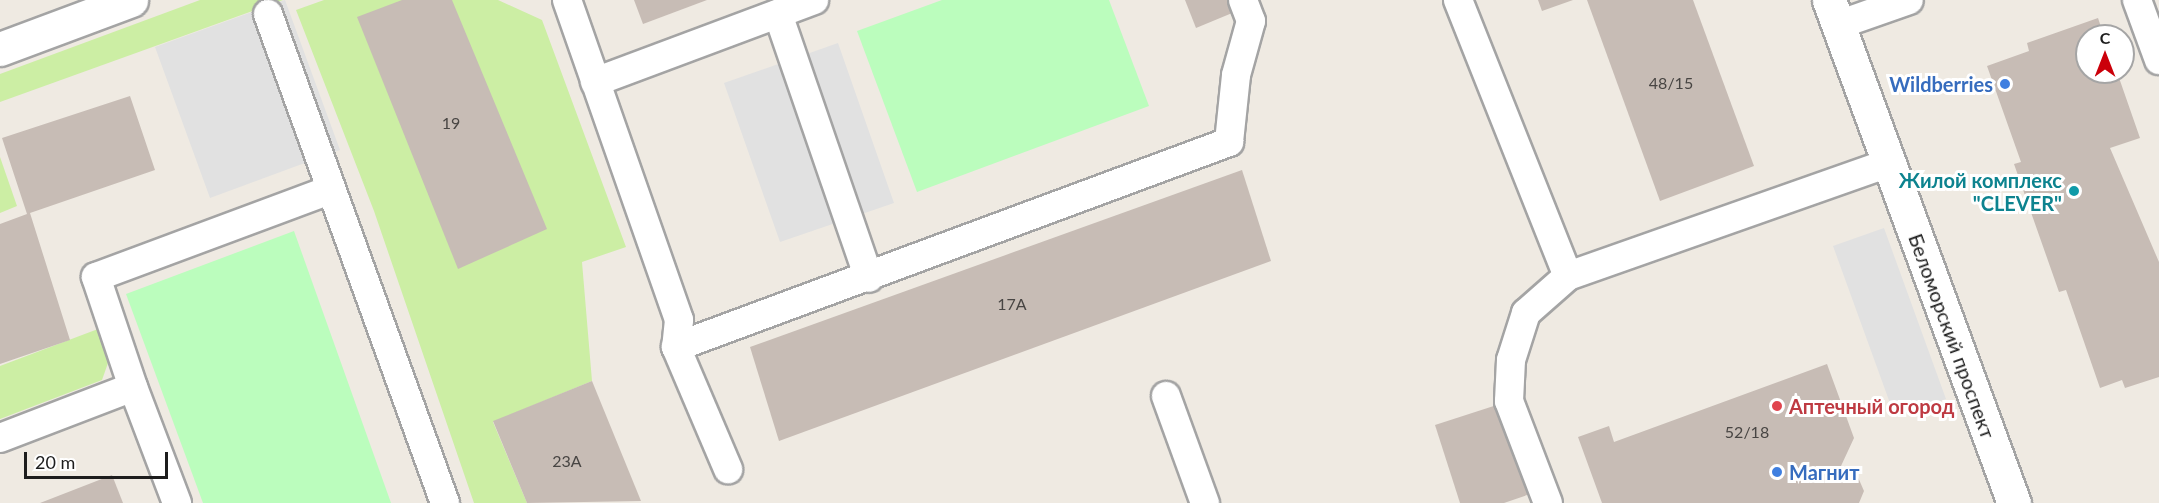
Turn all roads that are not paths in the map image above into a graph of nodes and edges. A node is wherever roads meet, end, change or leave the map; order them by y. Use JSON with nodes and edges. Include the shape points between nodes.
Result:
{"nodes":[{"id":1,"x":131,"y":0,"type":"edge"},
{"id":2,"x":567,"y":0,"type":"edge"},
{"id":3,"x":814,"y":0,"type":"edge"},
{"id":4,"x":1243,"y":0,"type":"edge"},
{"id":5,"x":1458,"y":0,"type":"edge"},
{"id":6,"x":1909,"y":0,"type":"edge"},
{"id":7,"x":2137,"y":0,"type":"edge"},
{"id":8,"x":1833,"y":12,"type":"edge"},
{"id":9,"x":268,"y":14,"type":"dead end"},
{"id":10,"x":778,"y":14,"type":"junction"},
{"id":11,"x":0,"y":49,"type":"edge"},
{"id":12,"x":2159,"y":60,"type":"edge"},
{"id":13,"x":595,"y":82,"type":"junction"},
{"id":14,"x":1889,"y":163,"type":"junction"},
{"id":15,"x":330,"y":190,"type":"junction"},
{"id":16,"x":1568,"y":276,"type":"junction"},
{"id":17,"x":869,"y":278,"type":"junction"},
{"id":18,"x":676,"y":347,"type":"junction"},
{"id":19,"x":134,"y":387,"type":"junction"},
{"id":20,"x":1166,"y":396,"type":"dead end"},
{"id":21,"x":0,"y":438,"type":"edge"},
{"id":22,"x":728,"y":469,"type":"dead end"},
{"id":23,"x":177,"y":503,"type":"edge"},
{"id":24,"x":445,"y":503,"type":"edge"},
{"id":25,"x":1205,"y":503,"type":"edge"},
{"id":26,"x":1548,"y":503,"type":"edge"},
{"id":27,"x":2014,"y":503,"type":"edge"}],
"edges":[{"from":1,"to":11,"type":"street"},
{"from":2,"to":13,"type":"lane"},
{"from":3,"to":10,"type":"lane"},
{"from":4,"to":17,"type":"lane","via":[[1251,21],[1236,75],[1229,142]]},
{"from":5,"to":16,"type":"lane"},
{"from":6,"to":8,"type":"lane"},
{"from":7,"to":12,"type":"lane"},
{"from":8,"to":14,"type":"street","name":"Беломорский проспект"},
{"from":9,"to":15,"type":"lane"},
{"from":10,"to":13,"type":"lane"},
{"from":10,"to":17,"type":"lane"},
{"from":13,"to":18,"type":"lane","via":[[679,320]]},
{"from":14,"to":16,"type":"lane"},
{"from":14,"to":27,"type":"street","name":"Беломорский проспект"},
{"from":15,"to":19,"type":"lane","via":[[96,278]]},
{"from":15,"to":24,"type":"lane"},
{"from":16,"to":26,"type":"lane","via":[[1526,313],[1511,360],[1509,401]]},
{"from":17,"to":18,"type":"lane"},
{"from":18,"to":22,"type":"lane"},
{"from":19,"to":21,"type":"lane"},
{"from":19,"to":23,"type":"lane"},
{"from":20,"to":25,"type":"lane"}]}
